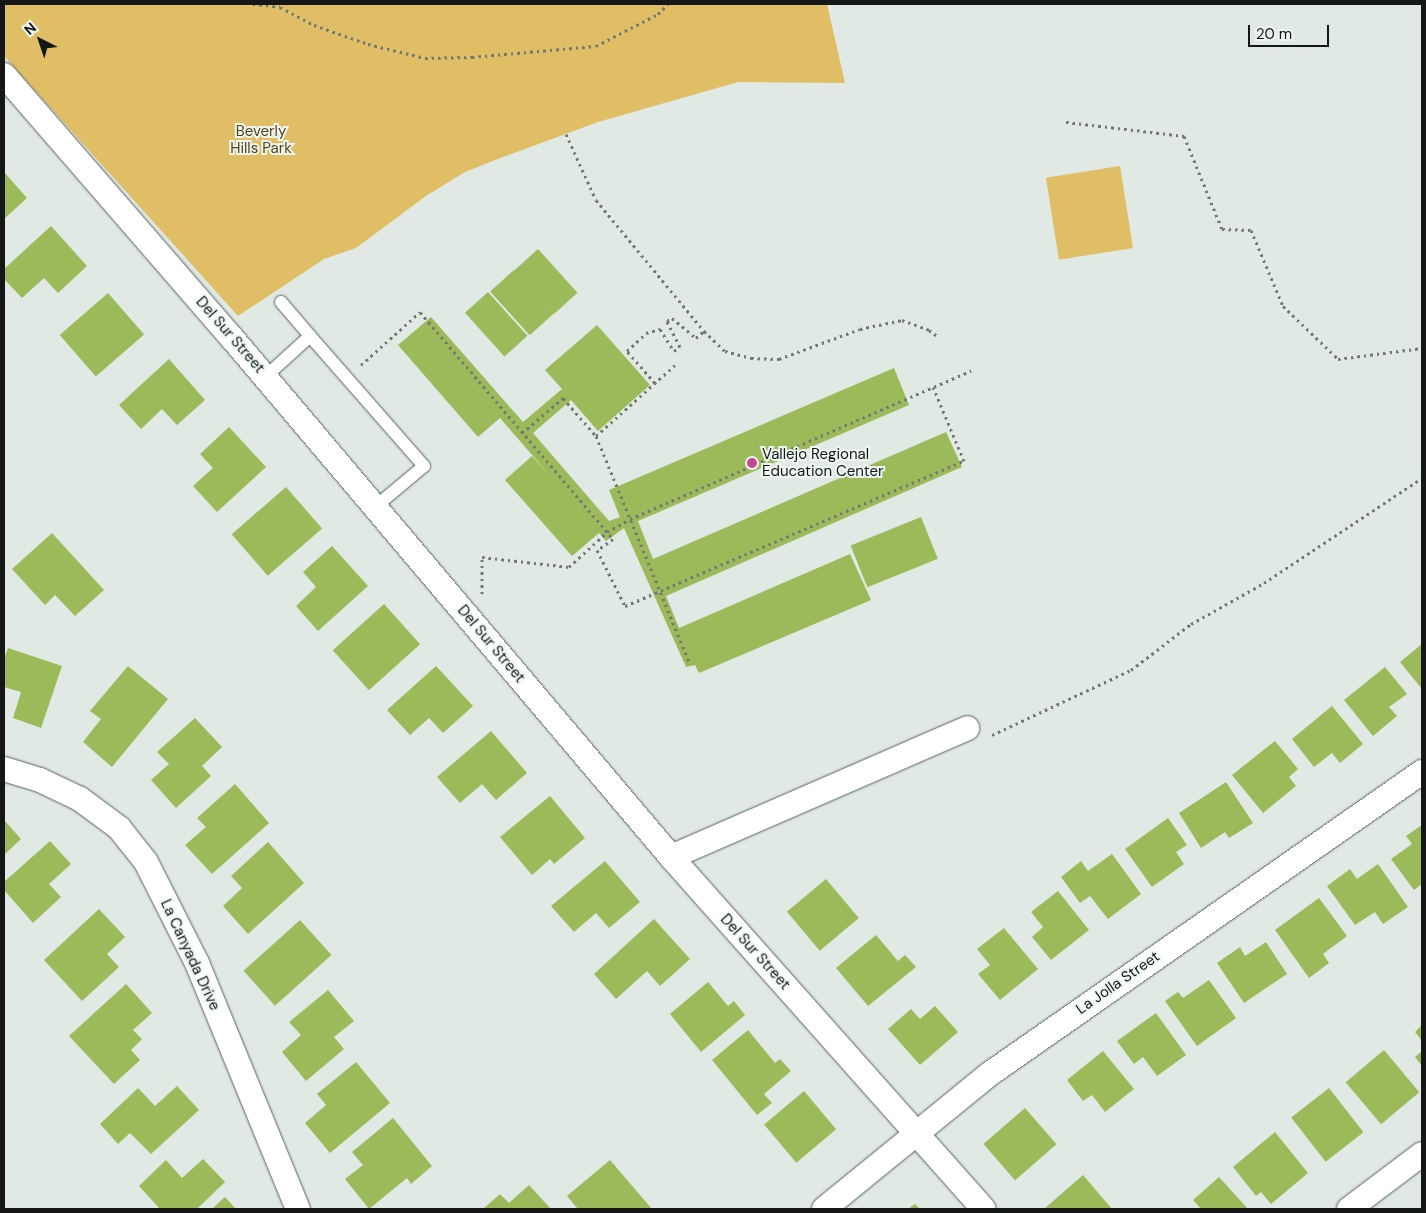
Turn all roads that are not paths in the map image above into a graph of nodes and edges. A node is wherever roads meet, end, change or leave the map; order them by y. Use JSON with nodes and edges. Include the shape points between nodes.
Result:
{"nodes":[{"id":1,"x":4,"y":75,"type":"edge"},
{"id":2,"x":280,"y":302,"type":"dead end"},
{"id":3,"x":310,"y":336,"type":"junction"},
{"id":4,"x":266,"y":377,"type":"junction"},
{"id":5,"x":376,"y":507,"type":"junction"},
{"id":6,"x":968,"y":728,"type":"road end"},
{"id":7,"x":4,"y":769,"type":"edge"},
{"id":8,"x":1422,"y":772,"type":"edge"},
{"id":9,"x":670,"y":857,"type":"junction"},
{"id":10,"x":917,"y":1134,"type":"junction"},
{"id":11,"x":1422,"y":1154,"type":"edge"},
{"id":12,"x":298,"y":1209,"type":"edge"},
{"id":13,"x":824,"y":1209,"type":"edge"},
{"id":14,"x":984,"y":1209,"type":"edge"},
{"id":15,"x":1349,"y":1209,"type":"edge"}],
"edges":[{"from":1,"to":4,"type":"street","name":"Del Sur Street"},
{"from":2,"to":3,"type":"lane"},
{"from":3,"to":4,"type":"lane"},
{"from":3,"to":5,"type":"lane","via":[[424,466]]},
{"from":4,"to":5,"type":"street","name":"Del Sur Street"},
{"from":5,"to":9,"type":"street","name":"Del Sur Street"},
{"from":6,"to":9,"type":"street"},
{"from":7,"to":12,"type":"street","name":"La Canyada Drive","via":[[40,780],[80,799],[119,828],[146,862],[197,963]]},
{"from":8,"to":10,"type":"street","name":"La Jolla Street","via":[[1023,1050]]},
{"from":9,"to":10,"type":"street","name":"Del Sur Street"},
{"from":10,"to":13,"type":"street","name":"La Jolla Street"},
{"from":10,"to":14,"type":"street","name":"Del Sur Street"},
{"from":11,"to":15,"type":"street"}]}
